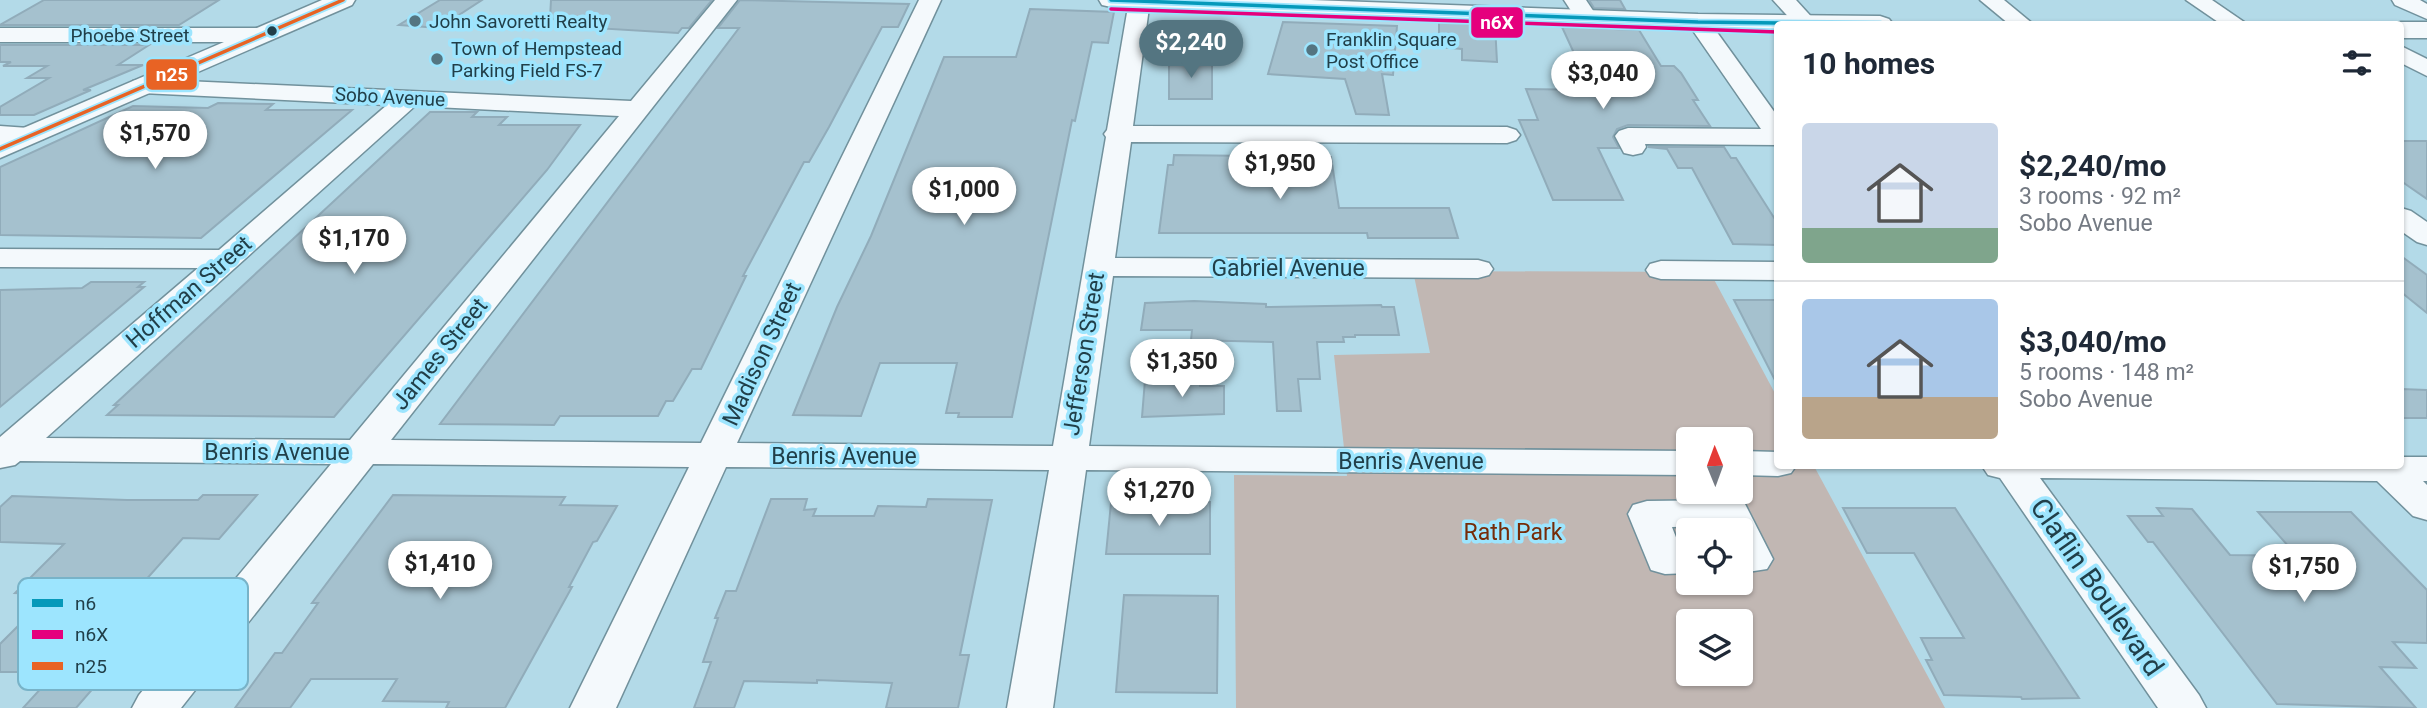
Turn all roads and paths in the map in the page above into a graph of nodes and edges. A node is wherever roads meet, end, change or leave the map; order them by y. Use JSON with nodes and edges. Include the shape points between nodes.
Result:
{"nodes":[{"id":1,"x":343,"y":0,"type":"edge"},
{"id":2,"x":726,"y":0,"type":"edge"},
{"id":3,"x":930,"y":0,"type":"edge"},
{"id":4,"x":1784,"y":0,"type":"edge"},
{"id":5,"x":1991,"y":0,"type":"edge"},
{"id":6,"x":2197,"y":0,"type":"edge"},
{"id":7,"x":2403,"y":0,"type":"edge"},
{"id":8,"x":1145,"y":1,"type":"edge"},
{"id":9,"x":1369,"y":5,"type":"edge"},
{"id":10,"x":1581,"y":9,"type":"edge"},
{"id":11,"x":2427,"y":12,"type":"edge"},
{"id":12,"x":1804,"y":21,"type":"edge"},
{"id":13,"x":2018,"y":21,"type":"edge"},
{"id":14,"x":2231,"y":21,"type":"edge"},
{"id":15,"x":1698,"y":22,"type":"junction"},
{"id":16,"x":1774,"y":23,"type":"edge"},
{"id":17,"x":2404,"y":30,"type":"edge"},
{"id":18,"x":2427,"y":30,"type":"edge"},
{"id":19,"x":261,"y":34,"type":"junction"},
{"id":20,"x":0,"y":35,"type":"edge"},
{"id":21,"x":145,"y":35,"type":"junction"},
{"id":22,"x":2404,"y":55,"type":"edge"},
{"id":23,"x":211,"y":56,"type":"junction"},
{"id":24,"x":2427,"y":69,"type":"edge"},
{"id":25,"x":142,"y":86,"type":"junction"},
{"id":26,"x":410,"y":98,"type":"junction"},
{"id":27,"x":637,"y":109,"type":"junction"},
{"id":28,"x":1774,"y":130,"type":"edge"},
{"id":29,"x":0,"y":134,"type":"edge"},
{"id":30,"x":34,"y":134,"type":"junction"},
{"id":31,"x":1117,"y":134,"type":"junction"},
{"id":32,"x":1494,"y":135,"type":"dead end"},
{"id":33,"x":1774,"y":136,"type":"edge"},
{"id":34,"x":1641,"y":142,"type":"dead end"},
{"id":35,"x":0,"y":149,"type":"edge"},
{"id":36,"x":2404,"y":219,"type":"edge"},
{"id":37,"x":2427,"y":236,"type":"edge"},
{"id":38,"x":0,"y":258,"type":"edge"},
{"id":39,"x":226,"y":259,"type":"junction"},
{"id":40,"x":1097,"y":267,"type":"junction"},
{"id":41,"x":1478,"y":269,"type":"dead end"},
{"id":42,"x":1661,"y":270,"type":"dead end"},
{"id":43,"x":1774,"y":271,"type":"edge"},
{"id":44,"x":3,"y":452,"type":"edge"},
{"id":45,"x":360,"y":452,"type":"junction"},
{"id":46,"x":714,"y":455,"type":"junction"},
{"id":47,"x":1068,"y":458,"type":"junction"},
{"id":48,"x":1676,"y":463,"type":"edge"},
{"id":49,"x":1754,"y":463,"type":"edge"},
{"id":50,"x":1774,"y":464,"type":"edge"},
{"id":51,"x":2404,"y":467,"type":"edge"},
{"id":52,"x":2427,"y":468,"type":"edge"},
{"id":53,"x":2013,"y":469,"type":"edge"},
{"id":54,"x":2387,"y":469,"type":"edge"},
{"id":55,"x":2427,"y":507,"type":"edge"},
{"id":56,"x":1723,"y":517,"type":"edge"},
{"id":57,"x":1676,"y":560,"type":"edge"},
{"id":58,"x":248,"y":592,"type":"edge"},
{"id":59,"x":169,"y":690,"type":"edge"},
{"id":60,"x":155,"y":708,"type":"edge"},
{"id":61,"x":593,"y":708,"type":"edge"},
{"id":62,"x":1030,"y":708,"type":"edge"},
{"id":63,"x":2183,"y":708,"type":"edge"}],
"edges":[{"from":1,"to":19,"type":"main road"},
{"from":2,"to":27,"type":"street","name":"James Street"},
{"from":3,"to":46,"type":"street","name":"Madison Street"},
{"from":4,"to":12,"type":"street"},
{"from":5,"to":13,"type":"street"},
{"from":6,"to":14,"type":"street"},
{"from":7,"to":11,"type":"street"},
{"from":8,"to":9,"type":"main road"},
{"from":8,"to":31,"type":"street","name":"Jefferson Street"},
{"from":9,"to":10,"type":"main road"},
{"from":10,"to":15,"type":"main road"},
{"from":15,"to":16,"type":"main road"},
{"from":15,"to":28,"type":"street"},
{"from":17,"to":18,"type":"main road"},
{"from":19,"to":21,"type":"street","name":"Phoebe Street"},
{"from":19,"to":23,"type":"main road"},
{"from":20,"to":21,"type":"street","name":"Phoebe Street"},
{"from":21,"to":23,"type":"street","via":[[121,51]]},
{"from":22,"to":24,"type":"street"},
{"from":23,"to":25,"type":"main road"},
{"from":25,"to":26,"type":"street","name":"Sobo Avenue"},
{"from":25,"to":30,"type":"main road"},
{"from":26,"to":27,"type":"street","name":"Sobo Avenue"},
{"from":26,"to":39,"type":"street","name":"Hoffman Street"},
{"from":27,"to":45,"type":"street","name":"James Street"},
{"from":29,"to":30,"type":"street"},
{"from":30,"to":35,"type":"main road"},
{"from":31,"to":32,"type":"street"},
{"from":31,"to":40,"type":"street","name":"Jefferson Street"},
{"from":33,"to":34,"type":"street"},
{"from":36,"to":37,"type":"street"},
{"from":38,"to":39,"type":"street"},
{"from":39,"to":44,"type":"street","name":"Hoffman Street"},
{"from":40,"to":41,"type":"street","name":"Gabriel Avenue"},
{"from":40,"to":47,"type":"street","name":"Jefferson Street"},
{"from":42,"to":43,"type":"street"},
{"from":44,"to":45,"type":"street","name":"Benris Avenue"},
{"from":45,"to":46,"type":"street","name":"Benris Avenue"},
{"from":45,"to":58,"type":"street","name":"James Street"},
{"from":46,"to":47,"type":"street","name":"Benris Avenue"},
{"from":46,"to":61,"type":"street","name":"Madison Street"},
{"from":47,"to":48,"type":"street","name":"Benris Avenue"},
{"from":47,"to":62,"type":"street","name":"Jefferson Street"},
{"from":49,"to":50,"type":"street"},
{"from":51,"to":52,"type":"street"},
{"from":53,"to":63,"type":"street","name":"Claflin Boulevard"},
{"from":54,"to":55,"type":"street"},
{"from":56,"to":57,"type":"street","via":[[1647,514],[1665,560]]},
{"from":59,"to":60,"type":"street","name":"James Street"}]}
